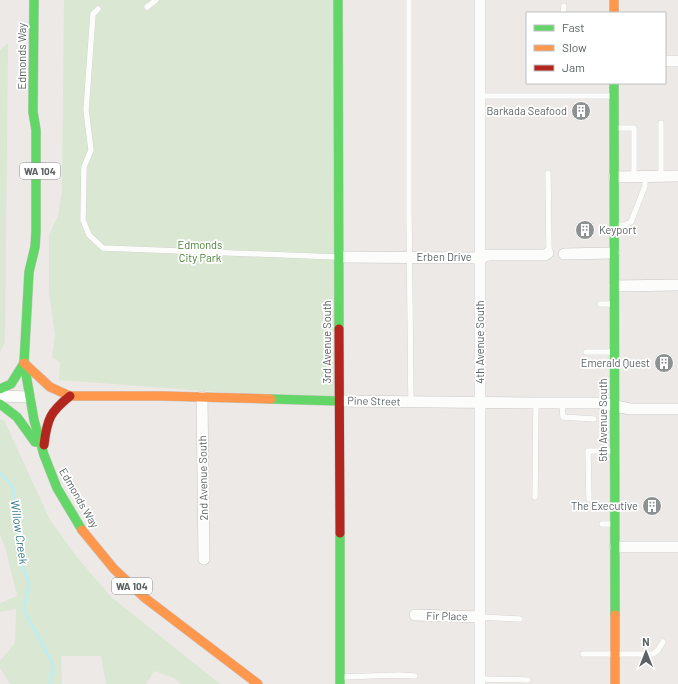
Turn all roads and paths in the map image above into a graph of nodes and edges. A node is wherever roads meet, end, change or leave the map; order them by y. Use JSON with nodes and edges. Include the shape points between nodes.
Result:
{"nodes":[{"id":1,"x":34,"y":0,"type":"edge"},
{"id":2,"x":41,"y":0,"type":"edge"},
{"id":3,"x":156,"y":0,"type":"edge"},
{"id":4,"x":338,"y":0,"type":"edge"},
{"id":5,"x":409,"y":0,"type":"edge"},
{"id":6,"x":480,"y":0,"type":"edge"},
{"id":7,"x":614,"y":0,"type":"edge"},
{"id":8,"x":564,"y":6,"type":"dead end"},
{"id":9,"x":147,"y":7,"type":"dead end"},
{"id":10,"x":98,"y":8,"type":"dead end"},
{"id":11,"x":563,"y":12,"type":"edge"},
{"id":12,"x":614,"y":12,"type":"edge"},
{"id":13,"x":666,"y":61,"type":"edge"},
{"id":14,"x":678,"y":61,"type":"edge"},
{"id":15,"x":614,"y":84,"type":"edge"},
{"id":16,"x":480,"y":96,"type":"junction"},
{"id":17,"x":614,"y":96,"type":"junction"},
{"id":18,"x":33,"y":112,"type":"junction"},
{"id":19,"x":661,"y":123,"type":"dead end"},
{"id":20,"x":614,"y":128,"type":"junction"},
{"id":21,"x":27,"y":162,"type":"dead end"},
{"id":22,"x":548,"y":173,"type":"dead end"},
{"id":23,"x":634,"y":176,"type":"junction"},
{"id":24,"x":645,"y":176,"type":"junction"},
{"id":25,"x":661,"y":176,"type":"junction"},
{"id":26,"x":678,"y":176,"type":"edge"},
{"id":27,"x":614,"y":177,"type":"junction"},
{"id":28,"x":614,"y":225,"type":"junction"},
{"id":29,"x":25,"y":246,"type":"dead end"},
{"id":30,"x":548,"y":253,"type":"joint"},
{"id":31,"x":614,"y":253,"type":"junction"},
{"id":32,"x":564,"y":254,"type":"dead end"},
{"id":33,"x":339,"y":257,"type":"junction"},
{"id":34,"x":409,"y":257,"type":"junction"},
{"id":35,"x":480,"y":258,"type":"junction"},
{"id":36,"x":40,"y":267,"type":"dead end"},
{"id":37,"x":29,"y":272,"type":"junction"},
{"id":38,"x":678,"y":284,"type":"edge"},
{"id":39,"x":614,"y":286,"type":"junction"},
{"id":40,"x":37,"y":295,"type":"dead end"},
{"id":41,"x":600,"y":304,"type":"dead end"},
{"id":42,"x":614,"y":304,"type":"junction"},
{"id":43,"x":26,"y":340,"type":"junction"},
{"id":44,"x":586,"y":352,"type":"dead end"},
{"id":45,"x":614,"y":352,"type":"junction"},
{"id":46,"x":24,"y":363,"type":"junction"},
{"id":47,"x":0,"y":389,"type":"edge"},
{"id":48,"x":0,"y":396,"type":"edge"},
{"id":49,"x":70,"y":396,"type":"junction"},
{"id":50,"x":29,"y":397,"type":"junction"},
{"id":51,"x":202,"y":397,"type":"junction"},
{"id":52,"x":339,"y":400,"type":"junction"},
{"id":53,"x":411,"y":402,"type":"junction"},
{"id":54,"x":562,"y":402,"type":"junction"},
{"id":55,"x":480,"y":403,"type":"junction"},
{"id":56,"x":536,"y":403,"type":"junction"},
{"id":57,"x":0,"y":404,"type":"edge"},
{"id":58,"x":614,"y":406,"type":"junction"},
{"id":59,"x":678,"y":409,"type":"edge"},
{"id":60,"x":594,"y":419,"type":"dead end"},
{"id":61,"x":615,"y":451,"type":"junction"},
{"id":62,"x":44,"y":455,"type":"junction"},
{"id":63,"x":535,"y":498,"type":"dead end"},
{"id":64,"x":589,"y":499,"type":"dead end"},
{"id":65,"x":602,"y":524,"type":"dead end"},
{"id":66,"x":615,"y":524,"type":"junction"},
{"id":67,"x":615,"y":546,"type":"junction"},
{"id":68,"x":678,"y":547,"type":"edge"},
{"id":69,"x":204,"y":559,"type":"dead end"},
{"id":70,"x":415,"y":615,"type":"dead end"},
{"id":71,"x":480,"y":617,"type":"junction"},
{"id":72,"x":520,"y":619,"type":"dead end"},
{"id":73,"x":663,"y":642,"type":"dead end"},
{"id":74,"x":615,"y":653,"type":"junction"},
{"id":75,"x":583,"y":654,"type":"dead end"},
{"id":76,"x":415,"y":676,"type":"dead end"},
{"id":77,"x":528,"y":680,"type":"dead end"},
{"id":78,"x":340,"y":681,"type":"edge"},
{"id":79,"x":480,"y":681,"type":"edge"},
{"id":80,"x":258,"y":684,"type":"edge"},
{"id":81,"x":615,"y":684,"type":"edge"}],
"edges":[{"from":1,"to":18,"type":"main road","name":"Edmonds Way","number":"WA 104"},
{"from":2,"to":36,"type":"main road","number":"WA 104"},
{"from":3,"to":9,"type":"lane"},
{"from":4,"to":33,"type":"main road","name":"3rd Avenue South"},
{"from":5,"to":34,"type":"lane"},
{"from":6,"to":16,"type":"street","name":"4th Avenue South"},
{"from":7,"to":12,"type":"main road"},
{"from":8,"to":11,"type":"lane"},
{"from":10,"to":33,"type":"lane","via":[[93,14],[86,110],[91,150],[84,167],[83,220],[90,235],[103,248]]},
{"from":13,"to":14,"type":"street"},
{"from":15,"to":17,"type":"main road","name":"5th Avenue South"},
{"from":16,"to":17,"type":"lane"},
{"from":16,"to":35,"type":"street","name":"4th Avenue South"},
{"from":17,"to":20,"type":"main road","name":"5th Avenue South"},
{"from":18,"to":21,"type":"main road","name":"Edmonds Way","number":"WA 104","via":[[27,133]]},
{"from":18,"to":37,"type":"main road","name":"Edmonds Way","number":"WA 104","via":[[36,130],[36,232]]},
{"from":19,"to":25,"type":"lane"},
{"from":20,"to":23,"type":"lane","via":[[634,128]]},
{"from":20,"to":27,"type":"main road","name":"5th Avenue South"},
{"from":22,"to":30,"type":"lane"},
{"from":23,"to":24,"type":"street"},
{"from":23,"to":27,"type":"street"},
{"from":24,"to":25,"type":"street"},
{"from":24,"to":28,"type":"lane","via":[[645,186],[631,222]]},
{"from":25,"to":26,"type":"street"},
{"from":27,"to":28,"type":"main road","name":"5th Avenue South"},
{"from":28,"to":31,"type":"main road","name":"5th Avenue South"},
{"from":29,"to":37,"type":"main road","name":"Edmonds Way","number":"WA 104"},
{"from":30,"to":35,"type":"street","name":"Erben Drive","via":[[488,254]]},
{"from":31,"to":32,"type":"street"},
{"from":31,"to":39,"type":"main road","name":"5th Avenue South"},
{"from":33,"to":34,"type":"street","name":"Erben Drive"},
{"from":33,"to":52,"type":"main road","name":"3rd Avenue South"},
{"from":34,"to":35,"type":"street","name":"Erben Drive"},
{"from":34,"to":53,"type":"lane"},
{"from":35,"to":55,"type":"street","name":"4th Avenue South"},
{"from":37,"to":43,"type":"main road","name":"Edmonds Way","number":"WA 104"},
{"from":38,"to":39,"type":"street"},
{"from":39,"to":42,"type":"main road","name":"5th Avenue South"},
{"from":40,"to":43,"type":"main road","number":"WA 104"},
{"from":41,"to":42,"type":"lane"},
{"from":42,"to":45,"type":"main road","name":"5th Avenue South"},
{"from":43,"to":46,"type":"main road","name":"Edmonds Way","number":"WA 104"},
{"from":44,"to":45,"type":"lane"},
{"from":45,"to":58,"type":"main road","name":"5th Avenue South"},
{"from":46,"to":47,"type":"main road","via":[[11,384]]},
{"from":46,"to":49,"type":"main road","via":[[52,389]]},
{"from":46,"to":50,"type":"main road","name":"Edmonds Way","number":"WA 104"},
{"from":48,"to":50,"type":"street"},
{"from":49,"to":51,"type":"main road","name":"Pine Street"},
{"from":49,"to":62,"type":"main road","via":[[51,412],[46,424]]},
{"from":50,"to":62,"type":"main road","name":"Edmonds Way","number":"WA 104"},
{"from":51,"to":52,"type":"main road","name":"Pine Street"},
{"from":51,"to":69,"type":"street","name":"2nd Avenue South"},
{"from":52,"to":53,"type":"street","name":"Pine Street"},
{"from":52,"to":78,"type":"main road","name":"3rd Avenue South"},
{"from":53,"to":55,"type":"street","name":"Pine Street"},
{"from":54,"to":56,"type":"street","name":"Pine Street"},
{"from":54,"to":58,"type":"street","name":"Pine Street","via":[[601,402]]},
{"from":54,"to":60,"type":"lane","via":[[563,417]]},
{"from":55,"to":56,"type":"street","name":"Pine Street"},
{"from":55,"to":71,"type":"street","name":"4th Avenue South"},
{"from":56,"to":63,"type":"lane"},
{"from":57,"to":62,"type":"main road","via":[[18,416]]},
{"from":58,"to":59,"type":"street","name":"Pine Street","via":[[630,409]]},
{"from":58,"to":61,"type":"main road","name":"5th Avenue South"},
{"from":61,"to":64,"type":"lane","via":[[588,451]]},
{"from":61,"to":66,"type":"main road","name":"5th Avenue South"},
{"from":62,"to":80,"type":"main road","name":"Edmonds Way","number":"WA 104","via":[[57,488],[80,528],[114,569],[145,598]]},
{"from":65,"to":66,"type":"lane"},
{"from":66,"to":67,"type":"main road","name":"5th Avenue South"},
{"from":67,"to":68,"type":"street"},
{"from":67,"to":74,"type":"main road","name":"5th Avenue South"},
{"from":70,"to":71,"type":"street","name":"Fir Place"},
{"from":71,"to":72,"type":"lane"},
{"from":71,"to":79,"type":"street","name":"4th Avenue South"},
{"from":73,"to":74,"type":"lane","via":[[653,654]]},
{"from":74,"to":75,"type":"lane"},
{"from":74,"to":81,"type":"main road","name":"5th Avenue South"},
{"from":76,"to":78,"type":"lane","via":[[398,675]]},
{"from":77,"to":79,"type":"lane"}]}
